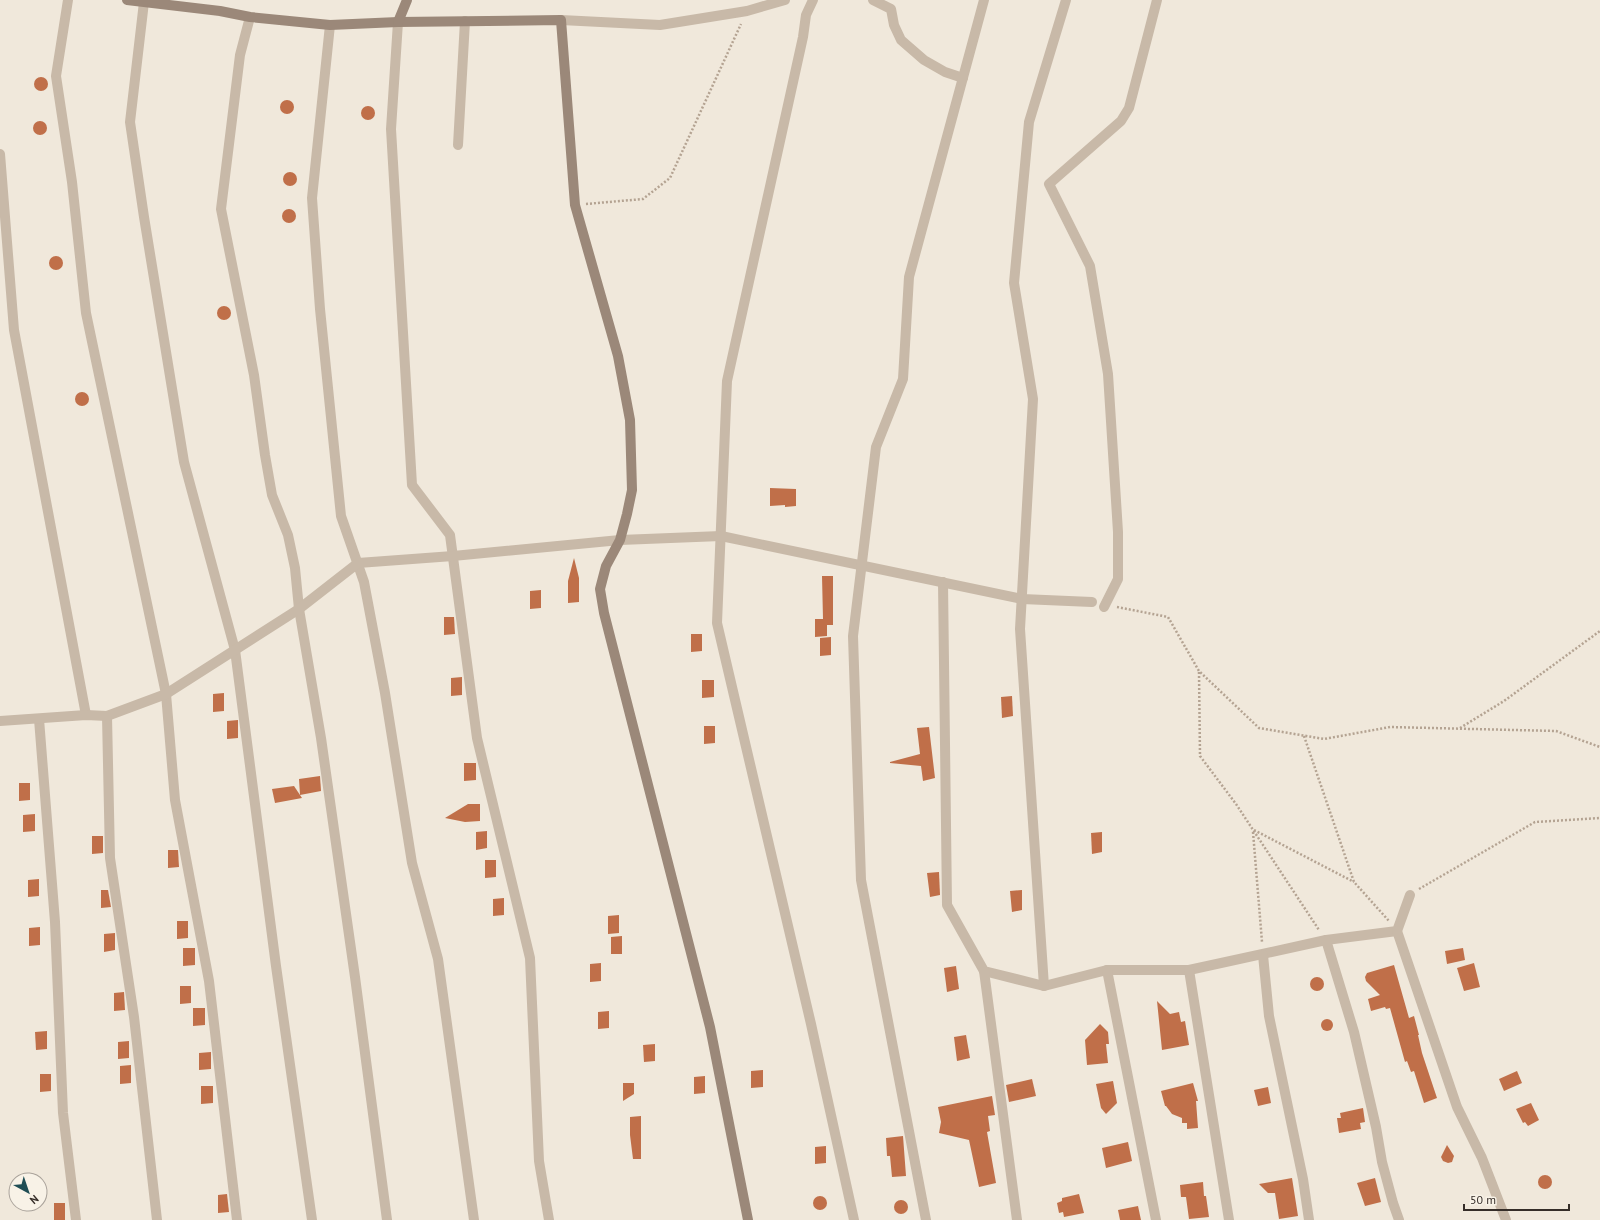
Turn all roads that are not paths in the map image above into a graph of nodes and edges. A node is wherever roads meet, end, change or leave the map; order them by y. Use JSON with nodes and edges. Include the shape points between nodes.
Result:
{"nodes":[{"id":1,"x":68,"y":0,"type":"edge"},
{"id":2,"x":127,"y":0,"type":"edge"},
{"id":3,"x":407,"y":0,"type":"edge"},
{"id":4,"x":785,"y":0,"type":"edge"},
{"id":5,"x":813,"y":0,"type":"edge"},
{"id":6,"x":873,"y":0,"type":"edge"},
{"id":7,"x":984,"y":0,"type":"edge"},
{"id":8,"x":1066,"y":0,"type":"edge"},
{"id":9,"x":1157,"y":0,"type":"edge"},
{"id":10,"x":144,"y":2,"type":"junction"},
{"id":11,"x":893,"y":5,"type":"edge"},
{"id":12,"x":250,"y":17,"type":"junction"},
{"id":13,"x":561,"y":20,"type":"junction"},
{"id":14,"x":465,"y":21,"type":"junction"},
{"id":15,"x":398,"y":22,"type":"junction"},
{"id":16,"x":330,"y":25,"type":"junction"},
{"id":17,"x":963,"y":78,"type":"junction"},
{"id":18,"x":458,"y":145,"type":"dead end"},
{"id":19,"x":0,"y":154,"type":"edge"},
{"id":20,"x":721,"y":536,"type":"junction"},
{"id":21,"x":620,"y":540,"type":"junction"},
{"id":22,"x":453,"y":556,"type":"junction"},
{"id":23,"x":358,"y":563,"type":"junction"},
{"id":24,"x":862,"y":565,"type":"junction"},
{"id":25,"x":943,"y":582,"type":"junction"},
{"id":26,"x":1022,"y":599,"type":"junction"},
{"id":27,"x":1092,"y":602,"type":"dead end"},
{"id":28,"x":1104,"y":606,"type":"road end"},
{"id":29,"x":299,"y":609,"type":"junction"},
{"id":30,"x":235,"y":650,"type":"junction"},
{"id":31,"x":166,"y":694,"type":"junction"},
{"id":32,"x":86,"y":715,"type":"junction"},
{"id":33,"x":107,"y":716,"type":"junction"},
{"id":34,"x":39,"y":719,"type":"junction"},
{"id":35,"x":0,"y":721,"type":"edge"},
{"id":36,"x":1410,"y":895,"type":"road end"},
{"id":37,"x":1397,"y":930,"type":"junction"},
{"id":38,"x":1326,"y":940,"type":"junction"},
{"id":39,"x":1263,"y":955,"type":"junction"},
{"id":40,"x":1107,"y":970,"type":"junction"},
{"id":41,"x":1189,"y":970,"type":"junction"},
{"id":42,"x":984,"y":971,"type":"junction"},
{"id":43,"x":1044,"y":986,"type":"junction"},
{"id":44,"x":76,"y":1220,"type":"edge"},
{"id":45,"x":157,"y":1220,"type":"edge"},
{"id":46,"x":237,"y":1220,"type":"edge"},
{"id":47,"x":312,"y":1220,"type":"edge"},
{"id":48,"x":387,"y":1220,"type":"edge"},
{"id":49,"x":474,"y":1220,"type":"edge"},
{"id":50,"x":549,"y":1220,"type":"edge"},
{"id":51,"x":748,"y":1220,"type":"edge"},
{"id":52,"x":854,"y":1220,"type":"edge"},
{"id":53,"x":926,"y":1220,"type":"edge"},
{"id":54,"x":1017,"y":1220,"type":"edge"},
{"id":55,"x":1156,"y":1220,"type":"edge"},
{"id":56,"x":1229,"y":1220,"type":"edge"},
{"id":57,"x":1308,"y":1220,"type":"edge"},
{"id":58,"x":1399,"y":1220,"type":"edge"},
{"id":59,"x":1506,"y":1220,"type":"edge"}],
"edges":[{"from":1,"to":31,"type":"street","via":[[56,76],[72,182],[86,313]]},
{"from":2,"to":10,"type":"street"},
{"from":3,"to":15,"type":"street"},
{"from":4,"to":13,"type":"street","via":[[747,11],[660,25]]},
{"from":5,"to":20,"type":"street","via":[[806,15],[727,381]]},
{"from":6,"to":11,"type":"street"},
{"from":7,"to":17,"type":"street"},
{"from":8,"to":26,"type":"street","via":[[1028,122],[1014,284],[1033,398]]},
{"from":9,"to":28,"type":"street","via":[[1129,108],[1121,121],[1049,184],[1090,266],[1108,374],[1118,532],[1118,579]]},
{"from":10,"to":12,"type":"street"},
{"from":10,"to":30,"type":"street","via":[[130,122],[184,462]]},
{"from":11,"to":17,"type":"street","via":[[894,25],[901,40],[924,60],[945,72]]},
{"from":12,"to":16,"type":"street"},
{"from":12,"to":29,"type":"street","via":[[240,55],[221,208],[254,375],[272,495],[288,535],[295,568]]},
{"from":13,"to":14,"type":"street"},
{"from":13,"to":21,"type":"street","via":[[575,205],[618,356],[630,420],[632,490]]},
{"from":14,"to":15,"type":"street"},
{"from":14,"to":18,"type":"street"},
{"from":15,"to":16,"type":"street"},
{"from":15,"to":22,"type":"street","via":[[391,130],[412,485],[450,535]]},
{"from":16,"to":23,"type":"street","via":[[312,198],[320,309],[341,516]]},
{"from":17,"to":24,"type":"street","via":[[909,277],[903,379],[876,447]]},
{"from":19,"to":32,"type":"street","via":[[14,330]]},
{"from":20,"to":21,"type":"street"},
{"from":20,"to":24,"type":"street"},
{"from":20,"to":52,"type":"street","via":[[717,623]]},
{"from":21,"to":22,"type":"street"},
{"from":21,"to":51,"type":"street","via":[[606,566],[600,589],[604,613],[710,1027]]},
{"from":22,"to":23,"type":"street"},
{"from":22,"to":50,"type":"street","via":[[477,738],[530,958],[539,1161]]},
{"from":23,"to":29,"type":"street"},
{"from":23,"to":49,"type":"street","via":[[364,582],[385,693],[412,863],[438,959]]},
{"from":24,"to":25,"type":"street"},
{"from":24,"to":53,"type":"street","via":[[853,636],[861,880]]},
{"from":25,"to":26,"type":"street"},
{"from":25,"to":42,"type":"street","via":[[947,906]]},
{"from":26,"to":27,"type":"street"},
{"from":26,"to":43,"type":"street","via":[[1020,629]]},
{"from":29,"to":30,"type":"street"},
{"from":29,"to":48,"type":"street","via":[[321,738]]},
{"from":30,"to":31,"type":"street"},
{"from":30,"to":47,"type":"street"},
{"from":31,"to":33,"type":"street"},
{"from":31,"to":46,"type":"street","via":[[175,800],[209,981]]},
{"from":32,"to":33,"type":"street"},
{"from":32,"to":34,"type":"street"},
{"from":33,"to":45,"type":"street","via":[[110,858],[134,1017]]},
{"from":34,"to":35,"type":"street"},
{"from":34,"to":44,"type":"street","via":[[55,922],[63,1113]]},
{"from":36,"to":37,"type":"street"},
{"from":37,"to":38,"type":"street"},
{"from":37,"to":59,"type":"street","via":[[1457,1107],[1482,1158]]},
{"from":38,"to":39,"type":"street"},
{"from":38,"to":58,"type":"street","via":[[1354,1032],[1382,1162]]},
{"from":39,"to":41,"type":"street"},
{"from":39,"to":57,"type":"street","via":[[1269,1016],[1303,1179]]},
{"from":40,"to":41,"type":"street"},
{"from":40,"to":43,"type":"street"},
{"from":40,"to":55,"type":"street"},
{"from":41,"to":56,"type":"street"},
{"from":42,"to":43,"type":"street"},
{"from":42,"to":54,"type":"street"}]}
